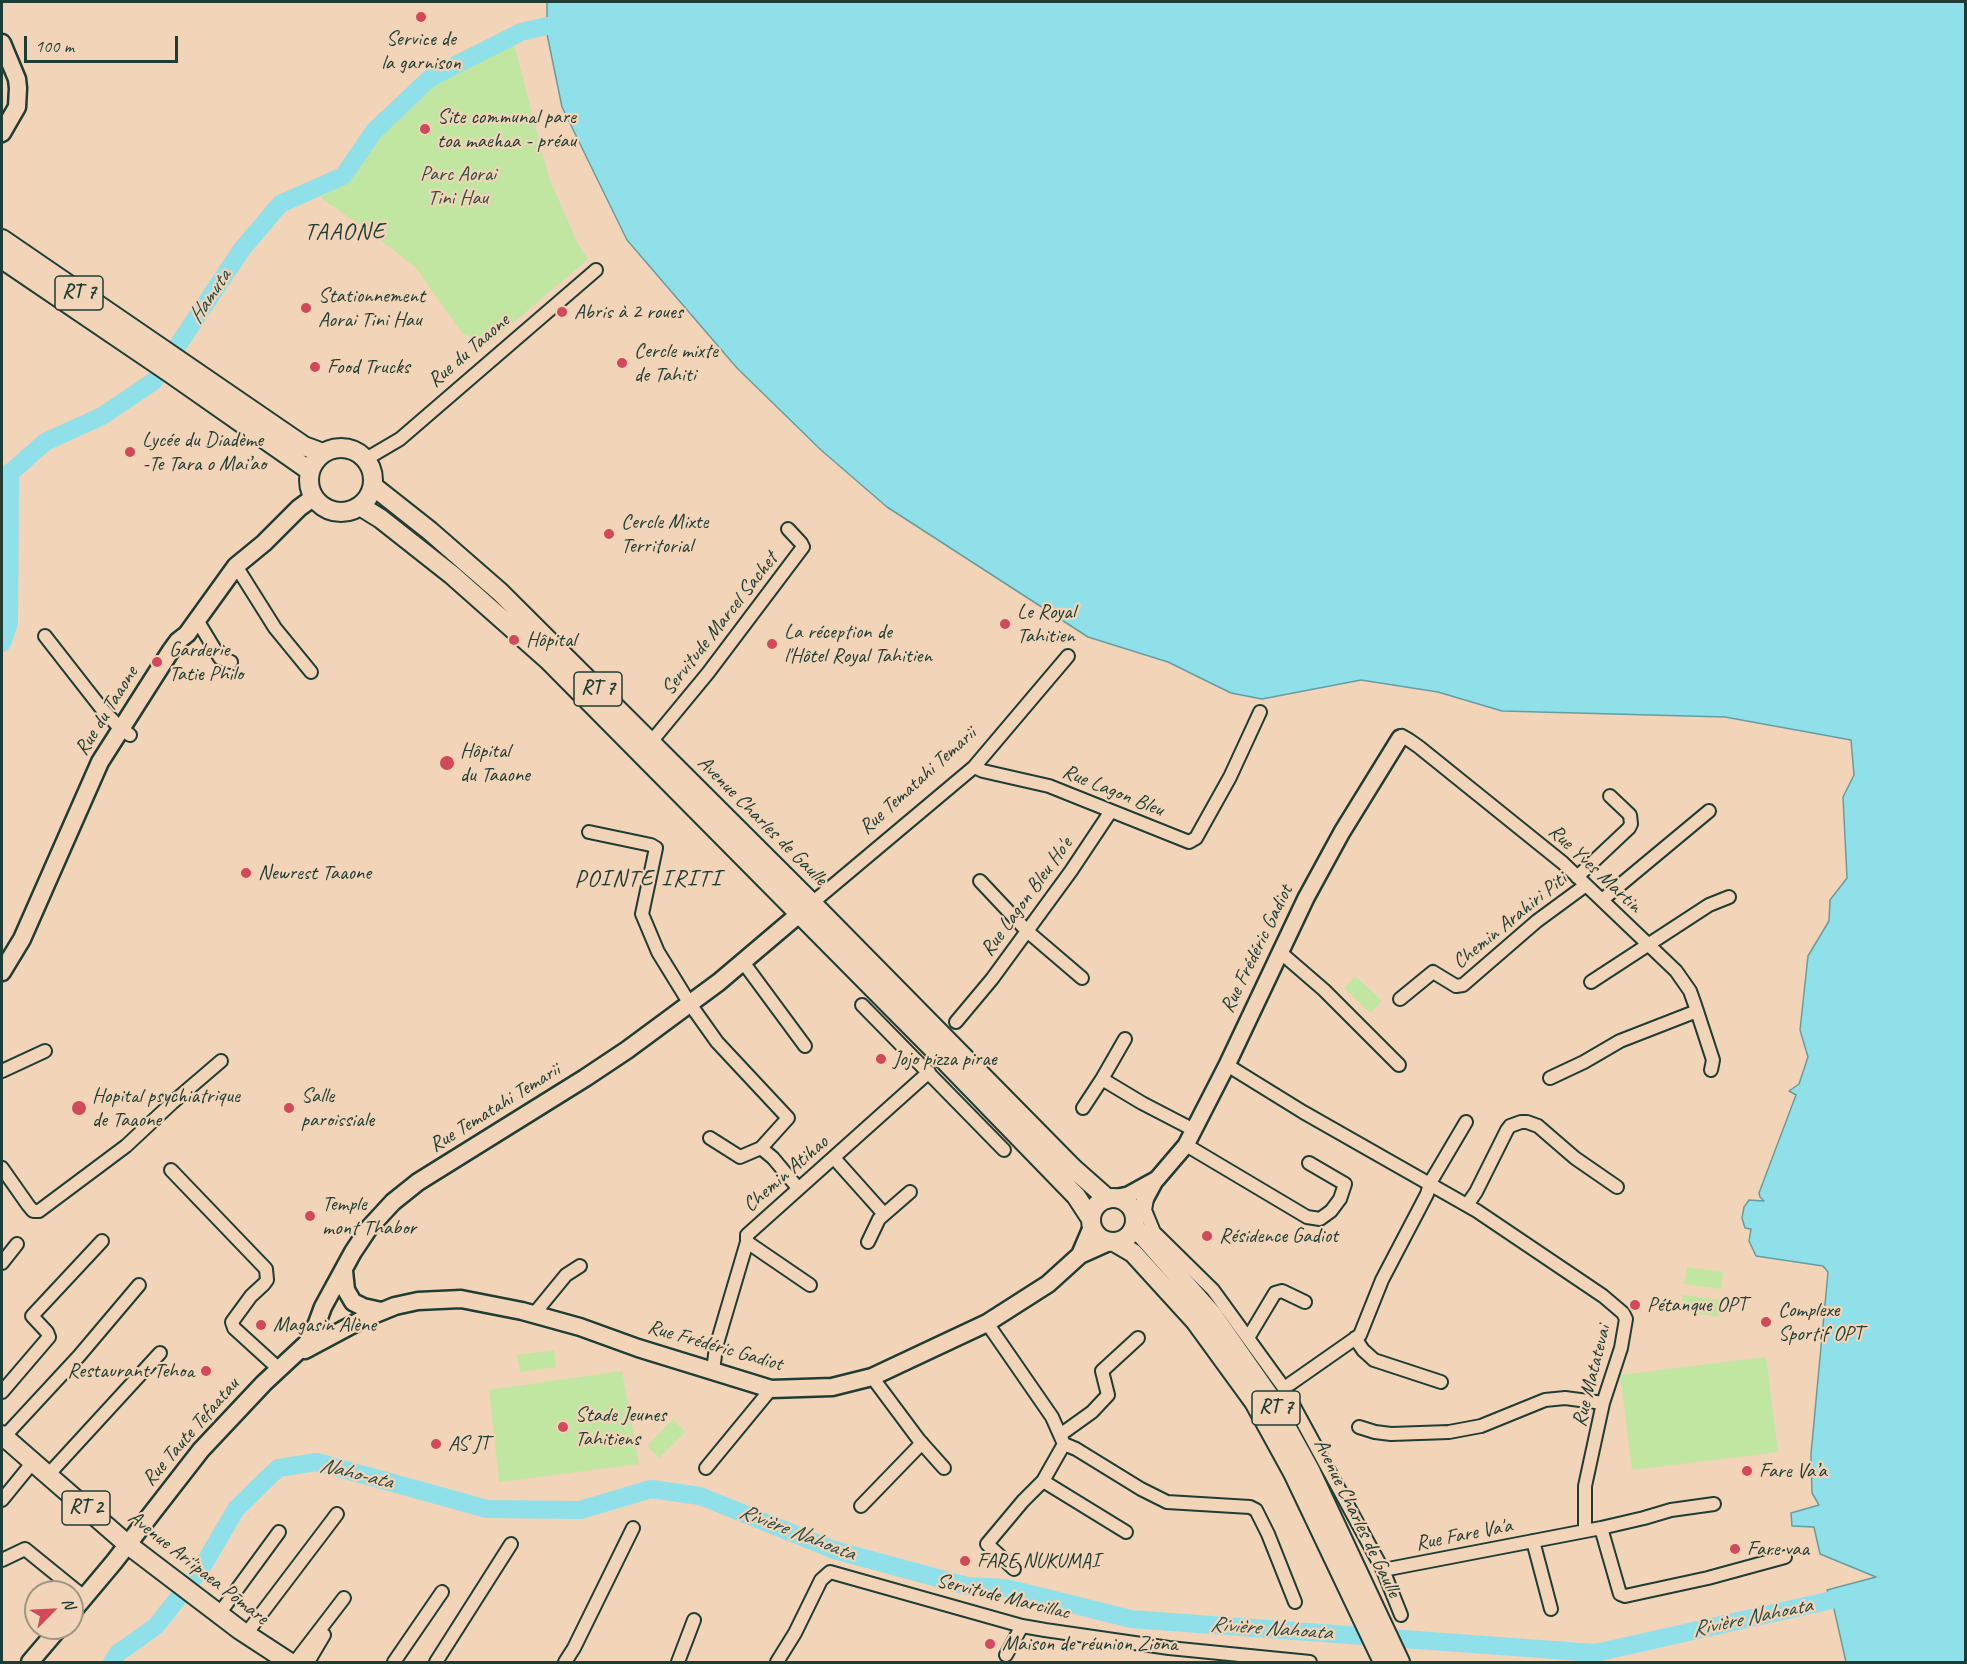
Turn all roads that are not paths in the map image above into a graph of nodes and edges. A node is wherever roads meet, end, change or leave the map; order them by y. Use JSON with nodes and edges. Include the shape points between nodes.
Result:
{"nodes":[{"id":1,"x":2,"y":43,"type":"edge"},
{"id":2,"x":18,"y":93,"type":"junction"},
{"id":3,"x":2,"y":119,"type":"edge"},
{"id":4,"x":2,"y":133,"type":"edge"},
{"id":5,"x":2,"y":239,"type":"edge"},
{"id":6,"x":2,"y":259,"type":"edge"},
{"id":7,"x":596,"y":270,"type":"dead end"},
{"id":8,"x":153,"y":353,"type":"junction"},
{"id":9,"x":173,"y":367,"type":"junction"},
{"id":10,"x":323,"y":453,"type":"junction"},
{"id":11,"x":366,"y":459,"type":"junction"},
{"id":12,"x":310,"y":471,"type":"junction"},
{"id":13,"x":373,"y":486,"type":"junction"},
{"id":14,"x":314,"y":497,"type":"junction"},
{"id":15,"x":360,"y":506,"type":"junction"},
{"id":16,"x":788,"y":530,"type":"dead end"},
{"id":17,"x":236,"y":566,"type":"junction"},
{"id":18,"x":197,"y":620,"type":"junction"},
{"id":19,"x":45,"y":636,"type":"dead end"},
{"id":20,"x":1068,"y":656,"type":"dead end"},
{"id":21,"x":231,"y":662,"type":"dead end"},
{"id":22,"x":312,"y":672,"type":"dead end"},
{"id":23,"x":1260,"y":712,"type":"dead end"},
{"id":24,"x":125,"y":731,"type":"junction"},
{"id":25,"x":1400,"y":738,"type":"joint"},
{"id":26,"x":651,"y":742,"type":"junction"},
{"id":27,"x":974,"y":767,"type":"junction"},
{"id":28,"x":1610,"y":796,"type":"dead end"},
{"id":29,"x":1708,"y":811,"type":"dead end"},
{"id":30,"x":1111,"y":812,"type":"junction"},
{"id":31,"x":589,"y":832,"type":"dead end"},
{"id":32,"x":980,"y":881,"type":"dead end"},
{"id":33,"x":1582,"y":881,"type":"junction"},
{"id":34,"x":1729,"y":897,"type":"dead end"},
{"id":35,"x":1602,"y":900,"type":"junction"},
{"id":36,"x":805,"y":909,"type":"junction"},
{"id":37,"x":1027,"y":931,"type":"junction"},
{"id":38,"x":1647,"y":944,"type":"junction"},
{"id":39,"x":1280,"y":952,"type":"junction"},
{"id":40,"x":743,"y":962,"type":"junction"},
{"id":41,"x":2,"y":972,"type":"edge"},
{"id":42,"x":1082,"y":978,"type":"dead end"},
{"id":43,"x":1591,"y":982,"type":"dead end"},
{"id":44,"x":1400,"y":999,"type":"dead end"},
{"id":45,"x":690,"y":1004,"type":"junction"},
{"id":46,"x":862,"y":1005,"type":"dead end"},
{"id":47,"x":1697,"y":1011,"type":"junction"},
{"id":48,"x":956,"y":1022,"type":"dead end"},
{"id":49,"x":1125,"y":1039,"type":"dead end"},
{"id":50,"x":805,"y":1046,"type":"dead end"},
{"id":51,"x":45,"y":1051,"type":"dead end"},
{"id":52,"x":221,"y":1061,"type":"dead end"},
{"id":53,"x":1227,"y":1065,"type":"junction"},
{"id":54,"x":1399,"y":1065,"type":"dead end"},
{"id":55,"x":1711,"y":1070,"type":"dead end"},
{"id":56,"x":2,"y":1071,"type":"edge"},
{"id":57,"x":929,"y":1072,"type":"junction"},
{"id":58,"x":1550,"y":1078,"type":"dead end"},
{"id":59,"x":1102,"y":1079,"type":"junction"},
{"id":60,"x":1083,"y":1108,"type":"dead end"},
{"id":61,"x":1466,"y":1122,"type":"dead end"},
{"id":62,"x":1194,"y":1130,"type":"junction"},
{"id":63,"x":710,"y":1138,"type":"dead end"},
{"id":64,"x":1186,"y":1145,"type":"junction"},
{"id":65,"x":762,"y":1148,"type":"junction"},
{"id":66,"x":1004,"y":1150,"type":"dead end"},
{"id":67,"x":834,"y":1158,"type":"junction"},
{"id":68,"x":1309,"y":1163,"type":"dead end"},
{"id":69,"x":2,"y":1168,"type":"edge"},
{"id":70,"x":171,"y":1170,"type":"dead end"},
{"id":71,"x":1157,"y":1179,"type":"junction"},
{"id":72,"x":1430,"y":1183,"type":"junction"},
{"id":73,"x":1617,"y":1187,"type":"dead end"},
{"id":74,"x":798,"y":1188,"type":"junction"},
{"id":75,"x":910,"y":1192,"type":"dead end"},
{"id":76,"x":1111,"y":1198,"type":"junction"},
{"id":77,"x":1145,"y":1198,"type":"junction"},
{"id":78,"x":1467,"y":1205,"type":"junction"},
{"id":79,"x":884,"y":1214,"type":"junction"},
{"id":80,"x":1135,"y":1222,"type":"junction"},
{"id":81,"x":1091,"y":1223,"type":"junction"},
{"id":82,"x":102,"y":1241,"type":"dead end"},
{"id":83,"x":747,"y":1242,"type":"junction"},
{"id":84,"x":868,"y":1242,"type":"dead end"},
{"id":85,"x":1113,"y":1242,"type":"junction"},
{"id":86,"x":17,"y":1244,"type":"dead end"},
{"id":87,"x":1080,"y":1255,"type":"junction"},
{"id":88,"x":2,"y":1263,"type":"edge"},
{"id":89,"x":580,"y":1266,"type":"dead end"},
{"id":90,"x":344,"y":1271,"type":"junction"},
{"id":91,"x":139,"y":1285,"type":"dead end"},
{"id":92,"x":810,"y":1285,"type":"dead end"},
{"id":93,"x":1305,"y":1302,"type":"dead end"},
{"id":94,"x":381,"y":1311,"type":"junction"},
{"id":95,"x":534,"y":1314,"type":"junction"},
{"id":96,"x":987,"y":1323,"type":"junction"},
{"id":97,"x":313,"y":1334,"type":"junction"},
{"id":98,"x":1138,"y":1338,"type":"dead end"},
{"id":99,"x":1248,"y":1338,"type":"junction"},
{"id":100,"x":1355,"y":1338,"type":"junction"},
{"id":101,"x":160,"y":1353,"type":"dead end"},
{"id":102,"x":293,"y":1355,"type":"junction"},
{"id":103,"x":279,"y":1368,"type":"junction"},
{"id":104,"x":713,"y":1371,"type":"junction"},
{"id":105,"x":872,"y":1377,"type":"junction"},
{"id":106,"x":1441,"y":1382,"type":"dead end"},
{"id":107,"x":1290,"y":1384,"type":"dead end"},
{"id":108,"x":771,"y":1389,"type":"junction"},
{"id":109,"x":2,"y":1392,"type":"edge"},
{"id":110,"x":1603,"y":1403,"type":"junction"},
{"id":111,"x":1359,"y":1426,"type":"dead end"},
{"id":112,"x":3,"y":1436,"type":"edge"},
{"id":113,"x":1062,"y":1440,"type":"junction"},
{"id":114,"x":921,"y":1443,"type":"junction"},
{"id":115,"x":33,"y":1462,"type":"junction"},
{"id":116,"x":706,"y":1468,"type":"dead end"},
{"id":117,"x":944,"y":1468,"type":"dead end"},
{"id":118,"x":48,"y":1475,"type":"junction"},
{"id":119,"x":1043,"y":1480,"type":"junction"},
{"id":120,"x":2,"y":1500,"type":"edge"},
{"id":121,"x":1714,"y":1504,"type":"dead end"},
{"id":122,"x":861,"y":1506,"type":"dead end"},
{"id":123,"x":337,"y":1514,"type":"dead end"},
{"id":124,"x":633,"y":1528,"type":"dead end"},
{"id":125,"x":1601,"y":1528,"type":"junction"},
{"id":126,"x":1585,"y":1530,"type":"junction"},
{"id":127,"x":279,"y":1532,"type":"dead end"},
{"id":128,"x":1126,"y":1532,"type":"dead end"},
{"id":129,"x":1533,"y":1541,"type":"junction"},
{"id":130,"x":128,"y":1544,"type":"junction"},
{"id":131,"x":511,"y":1544,"type":"dead end"},
{"id":132,"x":1785,"y":1557,"type":"dead end"},
{"id":133,"x":2,"y":1560,"type":"edge"},
{"id":134,"x":1014,"y":1569,"type":"dead end"},
{"id":135,"x":1383,"y":1570,"type":"junction"},
{"id":136,"x":62,"y":1580,"type":"edge"},
{"id":137,"x":442,"y":1592,"type":"dead end"},
{"id":138,"x":84,"y":1598,"type":"edge"},
{"id":139,"x":1295,"y":1602,"type":"dead end"},
{"id":140,"x":1551,"y":1609,"type":"dead end"},
{"id":141,"x":219,"y":1614,"type":"junction"},
{"id":142,"x":1401,"y":1615,"type":"dead end"},
{"id":143,"x":1370,"y":1616,"type":"junction"},
{"id":144,"x":694,"y":1620,"type":"dead end"},
{"id":145,"x":1022,"y":1626,"type":"junction"},
{"id":146,"x":246,"y":1634,"type":"junction"},
{"id":147,"x":49,"y":1640,"type":"edge"},
{"id":148,"x":1006,"y":1655,"type":"dead end"},
{"id":149,"x":1198,"y":1657,"type":"edge"},
{"id":150,"x":1390,"y":1659,"type":"edge"},
{"id":151,"x":30,"y":1662,"type":"edge"},
{"id":152,"x":289,"y":1662,"type":"edge"},
{"id":153,"x":295,"y":1662,"type":"edge"},
{"id":154,"x":308,"y":1662,"type":"edge"},
{"id":155,"x":394,"y":1662,"type":"edge"},
{"id":156,"x":436,"y":1662,"type":"edge"},
{"id":157,"x":565,"y":1662,"type":"edge"},
{"id":158,"x":678,"y":1662,"type":"edge"},
{"id":159,"x":777,"y":1662,"type":"edge"},
{"id":160,"x":1293,"y":1662,"type":"edge"},
{"id":161,"x":1310,"y":1662,"type":"edge"}],
"edges":[{"from":1,"to":2,"type":"main road","via":[[17,79]]},
{"from":2,"to":3,"type":"main road"},
{"from":2,"to":4,"type":"main road","via":[[14,115]]},
{"from":5,"to":8,"type":"main road","number":"RT 7"},
{"from":6,"to":8,"type":"main road","number":"RT 7"},
{"from":7,"to":11,"type":"street","name":"Rue du Taaone","via":[[400,439]]},
{"from":8,"to":9,"type":"main road","number":"RT 7"},
{"from":9,"to":10,"type":"main road","number":"RT 7","via":[[304,446]]},
{"from":9,"to":12,"type":"main road","number":"RT 7"},
{"from":10,"to":11,"type":"main road","via":[[343,447]]},
{"from":10,"to":12,"type":"main road"},
{"from":11,"to":13,"type":"main road"},
{"from":12,"to":14,"type":"main road"},
{"from":13,"to":15,"type":"main road"},
{"from":13,"to":26,"type":"main road","name":"Avenue Charles de Gaulle","number":"RT 7","via":[[500,592]]},
{"from":14,"to":15,"type":"main road","via":[[336,512]]},
{"from":14,"to":17,"type":"main road","name":"Rue du Taaone"},
{"from":15,"to":36,"type":"main road","name":"Avenue Charles de Gaulle","number":"RT 7","via":[[452,575],[523,637]]},
{"from":16,"to":26,"type":"street","name":"Servitude Marcel Sachet","via":[[803,547]]},
{"from":17,"to":18,"type":"main road","name":"Rue du Taaone"},
{"from":17,"to":22,"type":"street","via":[[275,628]]},
{"from":18,"to":21,"type":"street","via":[[220,658]]},
{"from":18,"to":24,"type":"main road","name":"Rue du Taaone","via":[[177,641]]},
{"from":19,"to":24,"type":"street","via":[[102,709]]},
{"from":20,"to":27,"type":"street","name":"Rue Tematahi Temarii"},
{"from":23,"to":30,"type":"street","name":"Rue Lagon Bleu","via":[[1196,838],[1189,842]]},
{"from":24,"to":41,"type":"main road","name":"Rue du Taaone","via":[[100,762],[22,939]]},
{"from":25,"to":33,"type":"street","name":"Rue Yves Martin","via":[[1419,747]]},
{"from":25,"to":39,"type":"street","name":"Rue Frédéric Gadiot","via":[[1342,832]]},
{"from":26,"to":36,"type":"main road","name":"Avenue Charles de Gaulle","number":"RT 7"},
{"from":27,"to":30,"type":"street","name":"Rue Lagon Bleu","via":[[1049,786]]},
{"from":27,"to":36,"type":"street","name":"Rue Tematahi Temarii"},
{"from":28,"to":33,"type":"street","via":[[1630,815],[1631,824]]},
{"from":29,"to":35,"type":"street"},
{"from":30,"to":37,"type":"street","name":"Rue Lagon Bleu Ho'e"},
{"from":31,"to":45,"type":"street","via":[[651,844],[656,849],[642,914],[658,952]]},
{"from":32,"to":37,"type":"street"},
{"from":33,"to":35,"type":"street","name":"Rue Yves Martin"},
{"from":33,"to":44,"type":"street","name":"Chemin Arahiri Piti","via":[[1463,985],[1456,986],[1434,972]]},
{"from":34,"to":38,"type":"street","via":[[1709,905]]},
{"from":35,"to":38,"type":"street","name":"Rue Yves Martin"},
{"from":36,"to":40,"type":"main road","name":"Rue Tematahi Temarii"},
{"from":36,"to":76,"type":"main road","name":"Avenue Charles de Gaulle","number":"RT 7","via":[[1073,1168]]},
{"from":36,"to":81,"type":"main road","name":"Avenue Charles de Gaulle","number":"RT 7","via":[[1076,1196]]},
{"from":37,"to":42,"type":"street"},
{"from":37,"to":48,"type":"street","name":"Rue Lagon Bleu Ho'e"},
{"from":38,"to":43,"type":"street"},
{"from":38,"to":47,"type":"street","name":"Rue Yves Martin","via":[[1676,971],[1690,991]]},
{"from":39,"to":53,"type":"street","name":"Rue Frédéric Gadiot"},
{"from":39,"to":54,"type":"street"},
{"from":40,"to":45,"type":"main road","name":"Rue Tematahi Temarii"},
{"from":40,"to":50,"type":"street"},
{"from":45,"to":65,"type":"street","via":[[717,1041],[788,1118]]},
{"from":45,"to":90,"type":"main road","name":"Rue Tematahi Temarii","via":[[585,1078],[405,1191],[369,1228]]},
{"from":46,"to":57,"type":"street"},
{"from":47,"to":55,"type":"street","name":"Rue Yves Martin","via":[[1713,1060]]},
{"from":47,"to":58,"type":"street","via":[[1620,1041]]},
{"from":49,"to":59,"type":"street"},
{"from":51,"to":56,"type":"street"},
{"from":52,"to":69,"type":"street","via":[[126,1146],[39,1212],[33,1211]]},
{"from":53,"to":62,"type":"street","name":"Rue Frédéric Gadiot"},
{"from":53,"to":72,"type":"street","name":"Rue Matatevai"},
{"from":57,"to":66,"type":"street"},
{"from":57,"to":67,"type":"street","name":"Chemin Atihao"},
{"from":59,"to":60,"type":"street"},
{"from":59,"to":62,"type":"street"},
{"from":61,"to":72,"type":"street"},
{"from":62,"to":64,"type":"street","name":"Rue Frédéric Gadiot"},
{"from":63,"to":65,"type":"street","via":[[741,1157]]},
{"from":64,"to":68,"type":"street","via":[[1307,1217],[1320,1219],[1331,1212],[1345,1184]]},
{"from":64,"to":71,"type":"street","name":"Rue Frédéric Gadiot"},
{"from":65,"to":74,"type":"street"},
{"from":67,"to":74,"type":"street","name":"Chemin Atihao"},
{"from":67,"to":79,"type":"street"},
{"from":70,"to":103,"type":"street","via":[[266,1269],[264,1284],[232,1323]]},
{"from":71,"to":76,"type":"street","name":"Rue Frédéric Gadiot","via":[[1128,1195]]},
{"from":71,"to":77,"type":"street","name":"Rue Frédéric Gadiot"},
{"from":72,"to":78,"type":"street","name":"Rue Matatevai"},
{"from":72,"to":100,"type":"street","via":[[1382,1280],[1364,1329]]},
{"from":73,"to":78,"type":"street","via":[[1538,1126],[1521,1122],[1507,1130]]},
{"from":74,"to":83,"type":"street","name":"Chemin Atihao","via":[[747,1235]]},
{"from":75,"to":79,"type":"street"},
{"from":76,"to":80,"type":"main road","number":"RT 7","via":[[1128,1204]]},
{"from":76,"to":81,"type":"main road","via":[[1098,1204]]},
{"from":77,"to":80,"type":"street","name":"Rue Frédéric Gadiot"},
{"from":77,"to":99,"type":"street","via":[[1145,1210],[1154,1232],[1213,1290]]},
{"from":78,"to":110,"type":"street","name":"Rue Matatevai","via":[[1623,1312],[1626,1319],[1622,1348]]},
{"from":79,"to":84,"type":"street"},
{"from":80,"to":85,"type":"main road","via":[[1127,1238]]},
{"from":80,"to":143,"type":"main road","name":"Avenue Charles de Gaulle","number":"RT 7","via":[[1212,1314],[1270,1397],[1310,1470]]},
{"from":81,"to":85,"type":"main road","number":"RT 7","via":[[1097,1236]]},
{"from":81,"to":87,"type":"main road","name":"Rue Frédéric Gadiot"},
{"from":82,"to":109,"type":"street","via":[[32,1316],[49,1337]]},
{"from":83,"to":92,"type":"street"},
{"from":83,"to":104,"type":"street","name":"Chemin Atihao","via":[[716,1347]]},
{"from":85,"to":87,"type":"main road","name":"Rue Frédéric Gadiot"},
{"from":85,"to":143,"type":"main road","name":"Avenue Charles de Gaulle","number":"RT 7","via":[[1133,1253],[1175,1298],[1243,1385]]},
{"from":86,"to":88,"type":"street"},
{"from":87,"to":96,"type":"main road","name":"Rue Frédéric Gadiot","via":[[1048,1284]]},
{"from":89,"to":95,"type":"street","via":[[566,1275]]},
{"from":90,"to":94,"type":"main road","via":[[346,1290],[353,1302]]},
{"from":90,"to":97,"type":"main road","name":"Rue Tematahi Temarii","via":[[322,1307]]},
{"from":91,"to":112,"type":"street"},
{"from":93,"to":99,"type":"street","via":[[1282,1290],[1275,1293]]},
{"from":94,"to":95,"type":"main road","name":"Rue Frédéric Gadiot","via":[[406,1303],[460,1299]]},
{"from":94,"to":97,"type":"main road","name":"Rue Frédéric Gadiot","via":[[352,1315]]},
{"from":94,"to":102,"type":"main road","name":"Rue Frédéric Gadiot"},
{"from":95,"to":104,"type":"main road","name":"Rue Frédéric Gadiot"},
{"from":96,"to":105,"type":"main road","name":"Rue Frédéric Gadiot"},
{"from":96,"to":113,"type":"street","via":[[1052,1417]]},
{"from":97,"to":102,"type":"main road","name":"Rue Tematahi Temarii"},
{"from":98,"to":113,"type":"street","via":[[1102,1371],[1108,1395]]},
{"from":99,"to":135,"type":"street","via":[[1284,1388]]},
{"from":100,"to":106,"type":"street","via":[[1374,1360]]},
{"from":100,"to":107,"type":"street"},
{"from":101,"to":118,"type":"street"},
{"from":102,"to":103,"type":"main road","name":"Rue Taute Tefaatau"},
{"from":103,"to":130,"type":"main road","name":"Rue Taute Tefaatau","via":[[201,1450]]},
{"from":104,"to":108,"type":"main road","name":"Rue Frédéric Gadiot"},
{"from":105,"to":108,"type":"main road","name":"Rue Frédéric Gadiot","via":[[832,1387]]},
{"from":105,"to":114,"type":"street"},
{"from":108,"to":116,"type":"street"},
{"from":110,"to":111,"type":"street","via":[[1565,1398],[1545,1400],[1495,1421],[1441,1433],[1391,1434]]},
{"from":110,"to":126,"type":"street","name":"Rue Matatevai","via":[[1585,1486]]},
{"from":112,"to":115,"type":"main road","name":"Avenue Ari'ipaea Pōmare","number":"RT 2"},
{"from":113,"to":119,"type":"street"},
{"from":113,"to":139,"type":"street","via":[[1167,1502],[1253,1509],[1260,1514]]},
{"from":114,"to":117,"type":"street"},
{"from":114,"to":122,"type":"street"},
{"from":115,"to":118,"type":"main road","name":"Avenue Ari'ipaea Pōmare","number":"RT 2"},
{"from":115,"to":120,"type":"street"},
{"from":118,"to":130,"type":"main road","name":"Avenue Ari'ipaea Pōmare","number":"RT 2"},
{"from":119,"to":128,"type":"street"},
{"from":119,"to":134,"type":"street","via":[[987,1544]]},
{"from":121,"to":125,"type":"street","name":"Rue Fare Va'a","via":[[1671,1510]]},
{"from":123,"to":146,"type":"street"},
{"from":124,"to":157,"type":"street"},
{"from":125,"to":126,"type":"street","name":"Rue Fare Va'a"},
{"from":125,"to":132,"type":"street","via":[[1620,1594],[1625,1596]]},
{"from":126,"to":129,"type":"street","name":"Rue Fare Va'a"},
{"from":127,"to":141,"type":"street"},
{"from":129,"to":135,"type":"street","name":"Rue Fare Va'a"},
{"from":129,"to":140,"type":"street","name":"Rue Fare Va'a"},
{"from":130,"to":138,"type":"main road","name":"Rue Taute Tefaatau"},
{"from":130,"to":141,"type":"main road","name":"Avenue Ari'ipaea Pōmare","number":"RT 2"},
{"from":131,"to":156,"type":"street"},
{"from":133,"to":136,"type":"street","via":[[25,1549]]},
{"from":135,"to":142,"type":"street"},
{"from":137,"to":155,"type":"street"},
{"from":141,"to":146,"type":"main road","name":"Avenue Ari'ipaea Pōmare","number":"RT 2"},
{"from":143,"to":150,"type":"main road","name":"Avenue Charles de Gaulle","number":"RT 7"},
{"from":144,"to":158,"type":"street"},
{"from":145,"to":148,"type":"street"},
{"from":145,"to":149,"type":"street","name":"Servitude Marcillac"},
{"from":145,"to":159,"type":"street","name":"Servitude Marcillac","via":[[830,1572],[820,1580]]},
{"from":146,"to":152,"type":"main road","name":"Avenue Ari'ipaea Pōmare","number":"RT 2"},
{"from":147,"to":151,"type":"main road"},
{"from":149,"to":160,"type":"street","name":"Servitude Marcillac"},
{"from":153,"to":154,"type":"street","via":[[347,1600]]},
{"from":160,"to":161,"type":"street","name":"Servitude Marcillac"}]}
